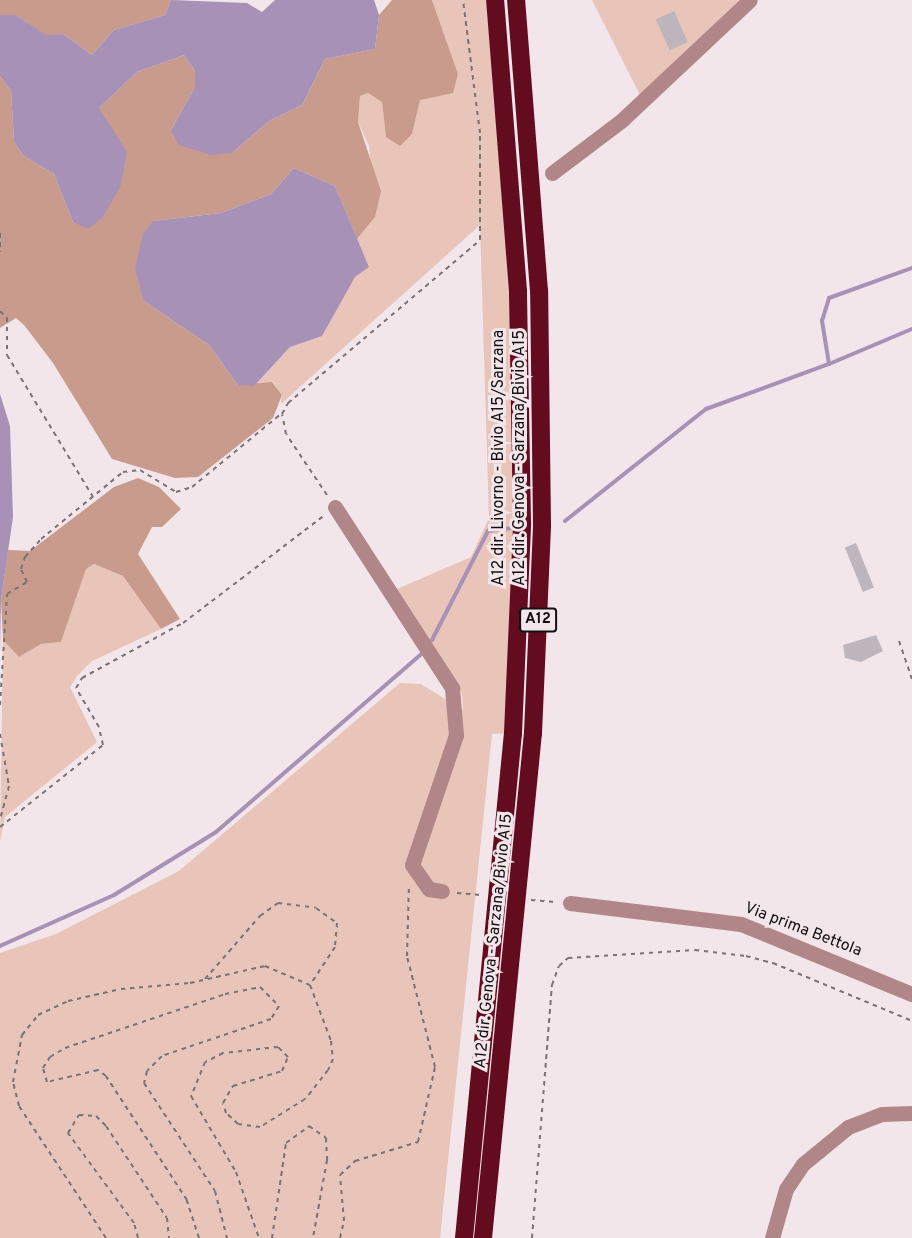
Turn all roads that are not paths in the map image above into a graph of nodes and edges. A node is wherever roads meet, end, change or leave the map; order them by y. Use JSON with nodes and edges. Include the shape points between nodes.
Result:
{"nodes":[{"id":1,"x":495,"y":0,"type":"edge"},
{"id":2,"x":516,"y":0,"type":"edge"},
{"id":3,"x":750,"y":0,"type":"edge"},
{"id":4,"x":552,"y":173,"type":"dead end"},
{"id":5,"x":335,"y":507,"type":"road end"},
{"id":6,"x":442,"y":891,"type":"dead end"},
{"id":7,"x":570,"y":903,"type":"dead end"},
{"id":8,"x":912,"y":994,"type":"edge"},
{"id":9,"x":912,"y":1113,"type":"edge"},
{"id":10,"x":464,"y":1238,"type":"edge"},
{"id":11,"x":483,"y":1238,"type":"edge"},
{"id":12,"x":772,"y":1238,"type":"edge"}],
"edges":[{"from":1,"to":10,"type":"highway","name":"A12 dir. Livorno - Bivio A15/Sarzana","number":"A12","via":[[518,291],[522,523],[513,733]]},
{"from":2,"to":11,"type":"highway","name":"A12 dir. Genova - Sarzana/Bivio A15","number":"A12","via":[[539,291],[542,525],[533,733]]},
{"from":3,"to":4,"type":"street","via":[[622,120]]},
{"from":5,"to":6,"type":"street","via":[[452,688],[456,710],[448,766],[414,847],[412,865],[429,888]]},
{"from":7,"to":8,"type":"street","name":"Via prima Bettola","via":[[741,924]]},
{"from":9,"to":12,"type":"street","via":[[882,1114],[848,1127],[803,1164],[786,1189]]}]}
